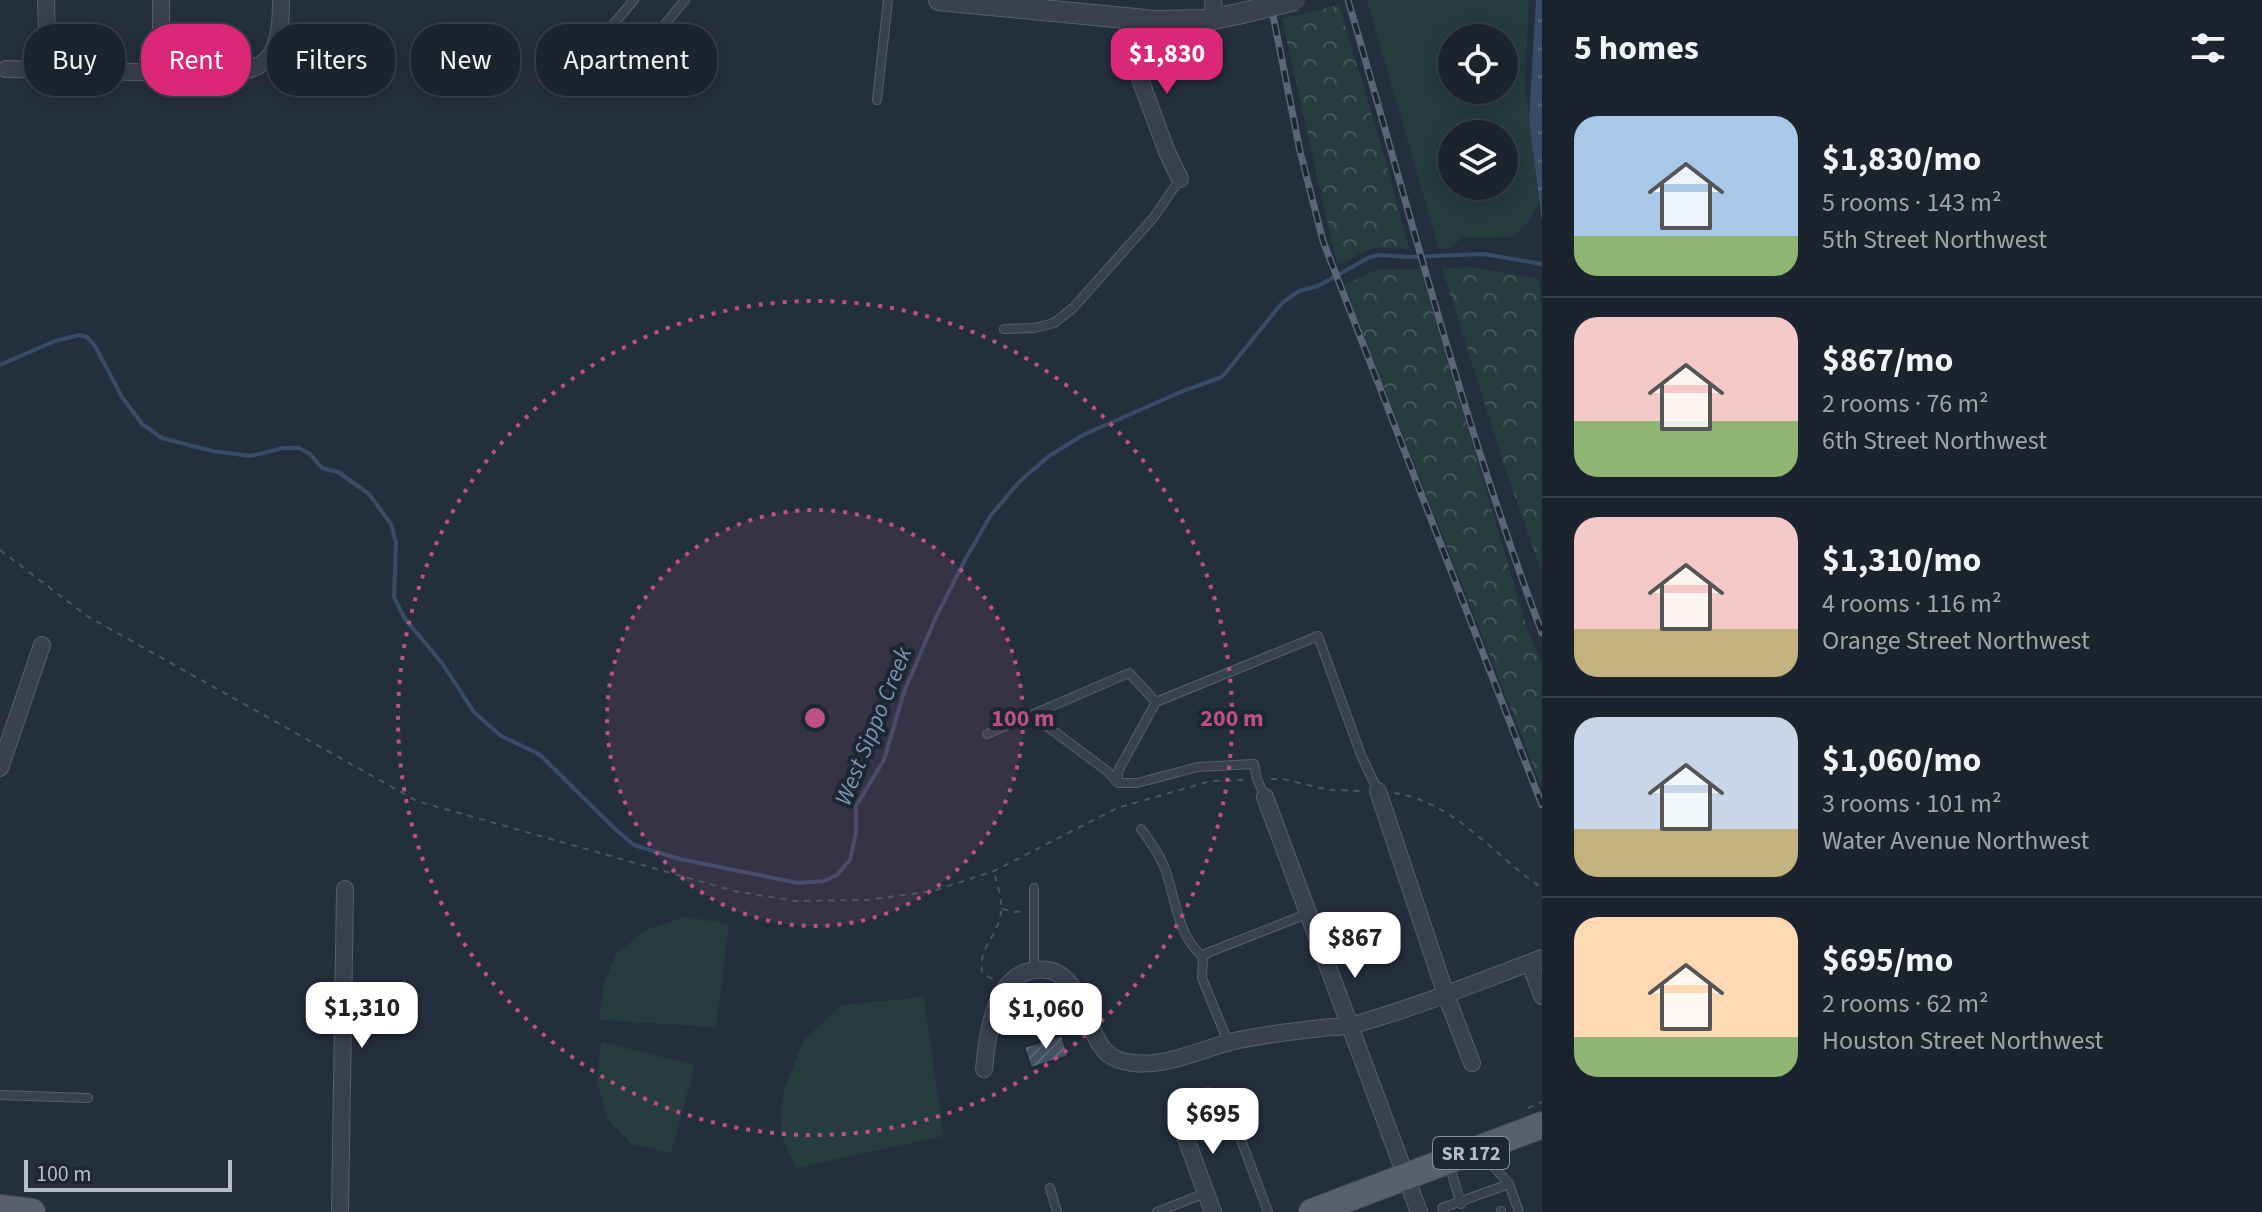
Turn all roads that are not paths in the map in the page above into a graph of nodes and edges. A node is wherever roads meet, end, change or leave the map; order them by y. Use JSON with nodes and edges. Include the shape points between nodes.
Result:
{"nodes":[{"id":1,"x":46,"y":0,"type":"edge"},
{"id":2,"x":161,"y":0,"type":"edge"},
{"id":3,"x":281,"y":0,"type":"edge"},
{"id":4,"x":634,"y":0,"type":"edge"},
{"id":5,"x":685,"y":0,"type":"edge"},
{"id":6,"x":888,"y":0,"type":"edge"},
{"id":7,"x":939,"y":0,"type":"edge"},
{"id":8,"x":949,"y":0,"type":"edge"},
{"id":9,"x":1295,"y":0,"type":"edge"},
{"id":10,"x":1054,"y":6,"type":"edge"},
{"id":11,"x":1214,"y":9,"type":"edge"},
{"id":12,"x":1127,"y":20,"type":"junction"},
{"id":13,"x":47,"y":24,"type":"edge"},
{"id":14,"x":161,"y":24,"type":"edge"},
{"id":15,"x":6,"y":69,"type":"dead end"},
{"id":16,"x":877,"y":100,"type":"dead end"},
{"id":17,"x":1180,"y":179,"type":"joint"},
{"id":18,"x":1004,"y":329,"type":"dead end"},
{"id":19,"x":42,"y":645,"type":"dead end"},
{"id":20,"x":1156,"y":702,"type":"junction"},
{"id":21,"x":1032,"y":715,"type":"junction"},
{"id":22,"x":987,"y":734,"type":"dead end"},
{"id":23,"x":0,"y":768,"type":"edge"},
{"id":24,"x":1118,"y":783,"type":"junction"},
{"id":25,"x":1378,"y":791,"type":"joint"},
{"id":26,"x":1265,"y":797,"type":"joint"},
{"id":27,"x":1141,"y":829,"type":"dead end"},
{"id":28,"x":1034,"y":888,"type":"dead end"},
{"id":29,"x":345,"y":889,"type":"dead end"},
{"id":30,"x":1309,"y":913,"type":"junction"},
{"id":31,"x":1203,"y":957,"type":"junction"},
{"id":32,"x":1536,"y":960,"type":"edge"},
{"id":33,"x":1034,"y":970,"type":"junction"},
{"id":34,"x":1446,"y":995,"type":"junction"},
{"id":35,"x":1542,"y":996,"type":"edge"},
{"id":36,"x":1350,"y":1026,"type":"junction"},
{"id":37,"x":1228,"y":1043,"type":"junction"},
{"id":38,"x":1472,"y":1063,"type":"dead end"},
{"id":39,"x":984,"y":1069,"type":"dead end"},
{"id":40,"x":0,"y":1095,"type":"edge"},
{"id":41,"x":88,"y":1098,"type":"dead end"},
{"id":42,"x":1177,"y":1114,"type":"joint"},
{"id":43,"x":1535,"y":1116,"type":"edge"},
{"id":44,"x":1479,"y":1150,"type":"junction"},
{"id":45,"x":1449,"y":1161,"type":"junction"},
{"id":46,"x":1406,"y":1177,"type":"junction"},
{"id":47,"x":1509,"y":1184,"type":"junction"},
{"id":48,"x":1050,"y":1188,"type":"dead end"},
{"id":49,"x":1206,"y":1193,"type":"junction"},
{"id":50,"x":1461,"y":1203,"type":"junction"},
{"id":51,"x":340,"y":1212,"type":"edge"},
{"id":52,"x":1057,"y":1212,"type":"edge"},
{"id":53,"x":1157,"y":1212,"type":"edge"},
{"id":54,"x":1213,"y":1212,"type":"edge"},
{"id":55,"x":1268,"y":1212,"type":"edge"},
{"id":56,"x":1312,"y":1212,"type":"edge"},
{"id":57,"x":1419,"y":1212,"type":"edge"},
{"id":58,"x":1444,"y":1212,"type":"edge"},
{"id":59,"x":1519,"y":1212,"type":"edge"}],
"edges":[{"from":1,"to":13,"type":"street"},
{"from":2,"to":14,"type":"street"},
{"from":3,"to":15,"type":"street","via":[[275,47],[248,72]]},
{"from":4,"to":5,"type":"lane","via":[[610,28],[641,53]]},
{"from":6,"to":16,"type":"lane"},
{"from":7,"to":8,"type":"street"},
{"from":8,"to":10,"type":"street"},
{"from":9,"to":11,"type":"street","bridge":true,"via":[[1238,14]]},
{"from":10,"to":12,"type":"street"},
{"from":11,"to":12,"type":"street","via":[[1187,21]]},
{"from":12,"to":17,"type":"street","via":[[1130,52]]},
{"from":17,"to":18,"type":"lane","via":[[1154,217],[1073,308],[1054,323]]},
{"from":19,"to":23,"type":"street"},
{"from":20,"to":21,"type":"lane","via":[[1129,673]]},
{"from":20,"to":24,"type":"lane","via":[[1118,771]]},
{"from":20,"to":25,"type":"lane","via":[[1318,636]]},
{"from":21,"to":22,"type":"lane"},
{"from":21,"to":24,"type":"lane"},
{"from":24,"to":26,"type":"lane","via":[[1198,767],[1254,764]]},
{"from":25,"to":34,"type":"street"},
{"from":26,"to":30,"type":"street"},
{"from":27,"to":31,"type":"lane","via":[[1164,866],[1189,942]]},
{"from":28,"to":33,"type":"lane"},
{"from":29,"to":51,"type":"street"},
{"from":30,"to":31,"type":"lane"},
{"from":30,"to":36,"type":"street"},
{"from":31,"to":37,"type":"lane","via":[[1202,978]]},
{"from":32,"to":34,"type":"street"},
{"from":32,"to":35,"type":"street"},
{"from":33,"to":37,"type":"street","via":[[1047,970],[1070,983],[1104,1050],[1124,1062],[1149,1064]]},
{"from":33,"to":39,"type":"street","via":[[1007,988],[991,1021]]},
{"from":34,"to":36,"type":"street"},
{"from":34,"to":38,"type":"street"},
{"from":36,"to":37,"type":"street"},
{"from":36,"to":46,"type":"street"},
{"from":40,"to":41,"type":"lane"},
{"from":42,"to":49,"type":"street"},
{"from":42,"to":55,"type":"lane","via":[[1198,1094],[1225,1097]]},
{"from":43,"to":44,"type":"main road","number":"SR 172"},
{"from":44,"to":45,"type":"main road","number":"SR 172"},
{"from":44,"to":47,"type":"lane"},
{"from":45,"to":46,"type":"main road","number":"SR 172"},
{"from":45,"to":50,"type":"lane"},
{"from":46,"to":56,"type":"main road","number":"SR 172"},
{"from":46,"to":57,"type":"street"},
{"from":47,"to":50,"type":"lane"},
{"from":47,"to":59,"type":"lane"},
{"from":48,"to":52,"type":"lane"},
{"from":49,"to":53,"type":"lane"},
{"from":49,"to":54,"type":"street"},
{"from":50,"to":58,"type":"lane","via":[[1442,1208]]}]}
